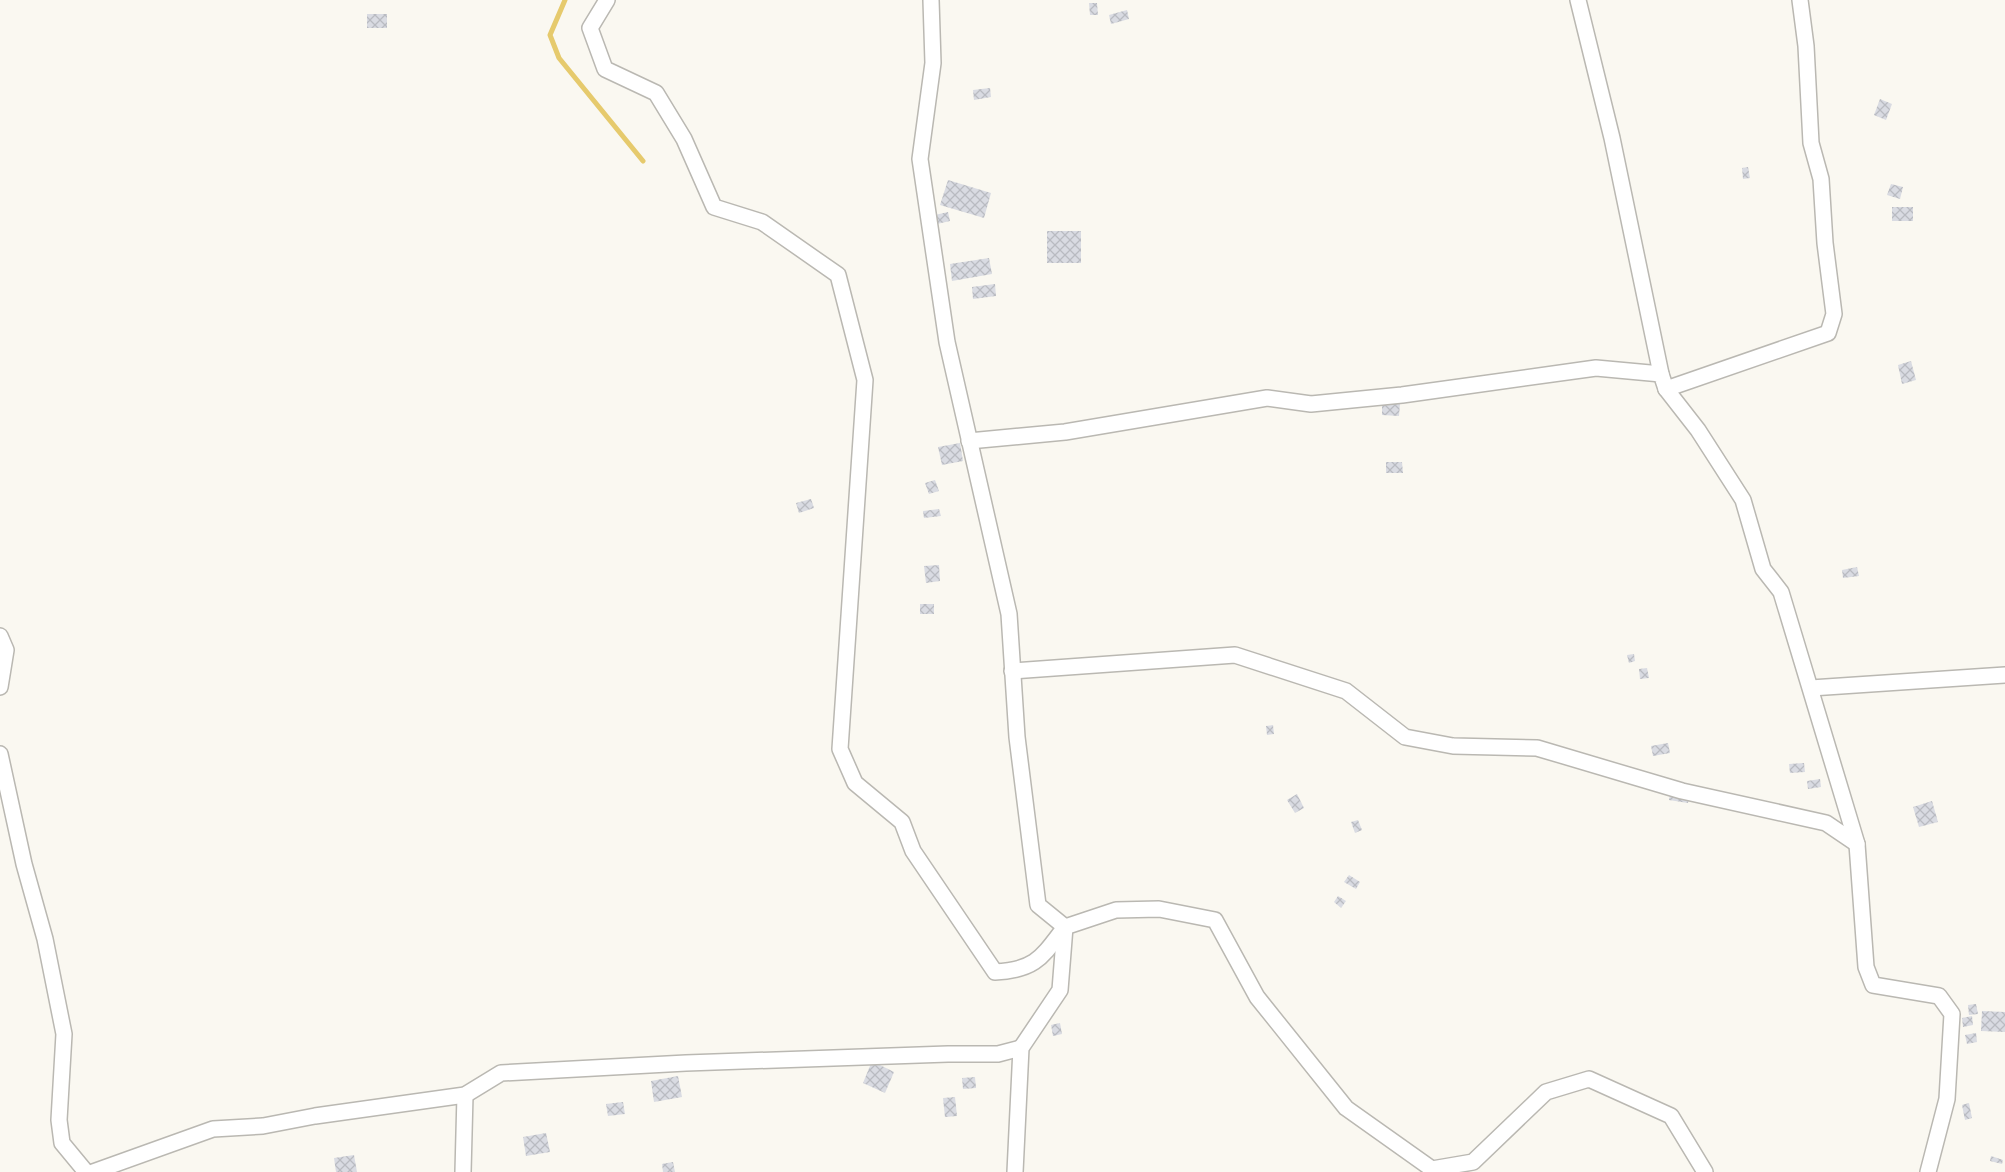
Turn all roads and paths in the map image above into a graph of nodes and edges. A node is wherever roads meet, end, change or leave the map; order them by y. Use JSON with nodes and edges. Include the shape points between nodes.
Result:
{"nodes":[{"id":1,"x":607,"y":0,"type":"edge"},
{"id":2,"x":931,"y":0,"type":"edge"},
{"id":3,"x":1578,"y":0,"type":"edge"},
{"id":4,"x":1800,"y":0,"type":"edge"},
{"id":5,"x":1661,"y":374,"type":"junction"},
{"id":6,"x":1666,"y":390,"type":"junction"},
{"id":7,"x":969,"y":441,"type":"junction"},
{"id":8,"x":0,"y":636,"type":"edge"},
{"id":9,"x":1012,"y":670,"type":"junction"},
{"id":10,"x":2005,"y":675,"type":"edge"},
{"id":11,"x":0,"y":687,"type":"edge"},
{"id":12,"x":1811,"y":688,"type":"junction"},
{"id":13,"x":0,"y":754,"type":"edge"},
{"id":14,"x":1857,"y":844,"type":"junction"},
{"id":15,"x":1065,"y":927,"type":"junction"},
{"id":16,"x":1021,"y":1048,"type":"junction"},
{"id":17,"x":465,"y":1094,"type":"junction"},
{"id":18,"x":86,"y":1172,"type":"edge"},
{"id":19,"x":92,"y":1172,"type":"edge"},
{"id":20,"x":463,"y":1172,"type":"edge"},
{"id":21,"x":1015,"y":1172,"type":"edge"},
{"id":22,"x":1705,"y":1172,"type":"edge"},
{"id":23,"x":1928,"y":1172,"type":"edge"}],
"edges":[{"from":1,"to":15,"type":"street","via":[[590,28],[605,70],[656,93],[684,139],[714,207],[762,222],[838,275],[865,380],[840,749],[855,784],[902,822],[913,850],[996,972],[1013,971],[1039,960]]},
{"from":2,"to":7,"type":"street","via":[[933,62],[920,159],[947,342]]},
{"from":3,"to":5,"type":"street","via":[[1612,138]]},
{"from":4,"to":6,"type":"street","via":[[1811,143],[1821,179],[1834,314],[1828,333]]},
{"from":5,"to":6,"type":"street"},
{"from":5,"to":7,"type":"street","via":[[1596,368],[1311,404],[1267,398],[1065,432]]},
{"from":6,"to":12,"type":"street","via":[[1698,430],[1743,500],[1763,569],[1780,592]]},
{"from":7,"to":9,"type":"street","via":[[1009,614]]},
{"from":8,"to":11,"type":"street","via":[[6,650]]},
{"from":9,"to":14,"type":"street","via":[[1235,655],[1346,691],[1405,737],[1453,746],[1537,748],[1682,790],[1826,823]]},
{"from":9,"to":15,"type":"street","via":[[1038,905]]},
{"from":10,"to":12,"type":"street"},
{"from":12,"to":14,"type":"street"},
{"from":13,"to":18,"type":"street","via":[[24,864],[45,939],[64,1034],[59,1120],[62,1144]]},
{"from":14,"to":23,"type":"street","via":[[1866,966],[1873,985],[1940,996],[1952,1014],[1947,1099]]},
{"from":15,"to":16,"type":"street","via":[[1060,990]]},
{"from":15,"to":22,"type":"street","via":[[1116,910],[1159,909],[1215,920],[1257,997],[1346,1108],[1432,1169],[1473,1162],[1546,1092],[1588,1079],[1671,1116]]},
{"from":16,"to":17,"type":"street","via":[[998,1054],[686,1063],[501,1073]]},
{"from":16,"to":21,"type":"street"},
{"from":17,"to":19,"type":"street","via":[[263,1126],[213,1128]]},
{"from":17,"to":20,"type":"street"}]}
